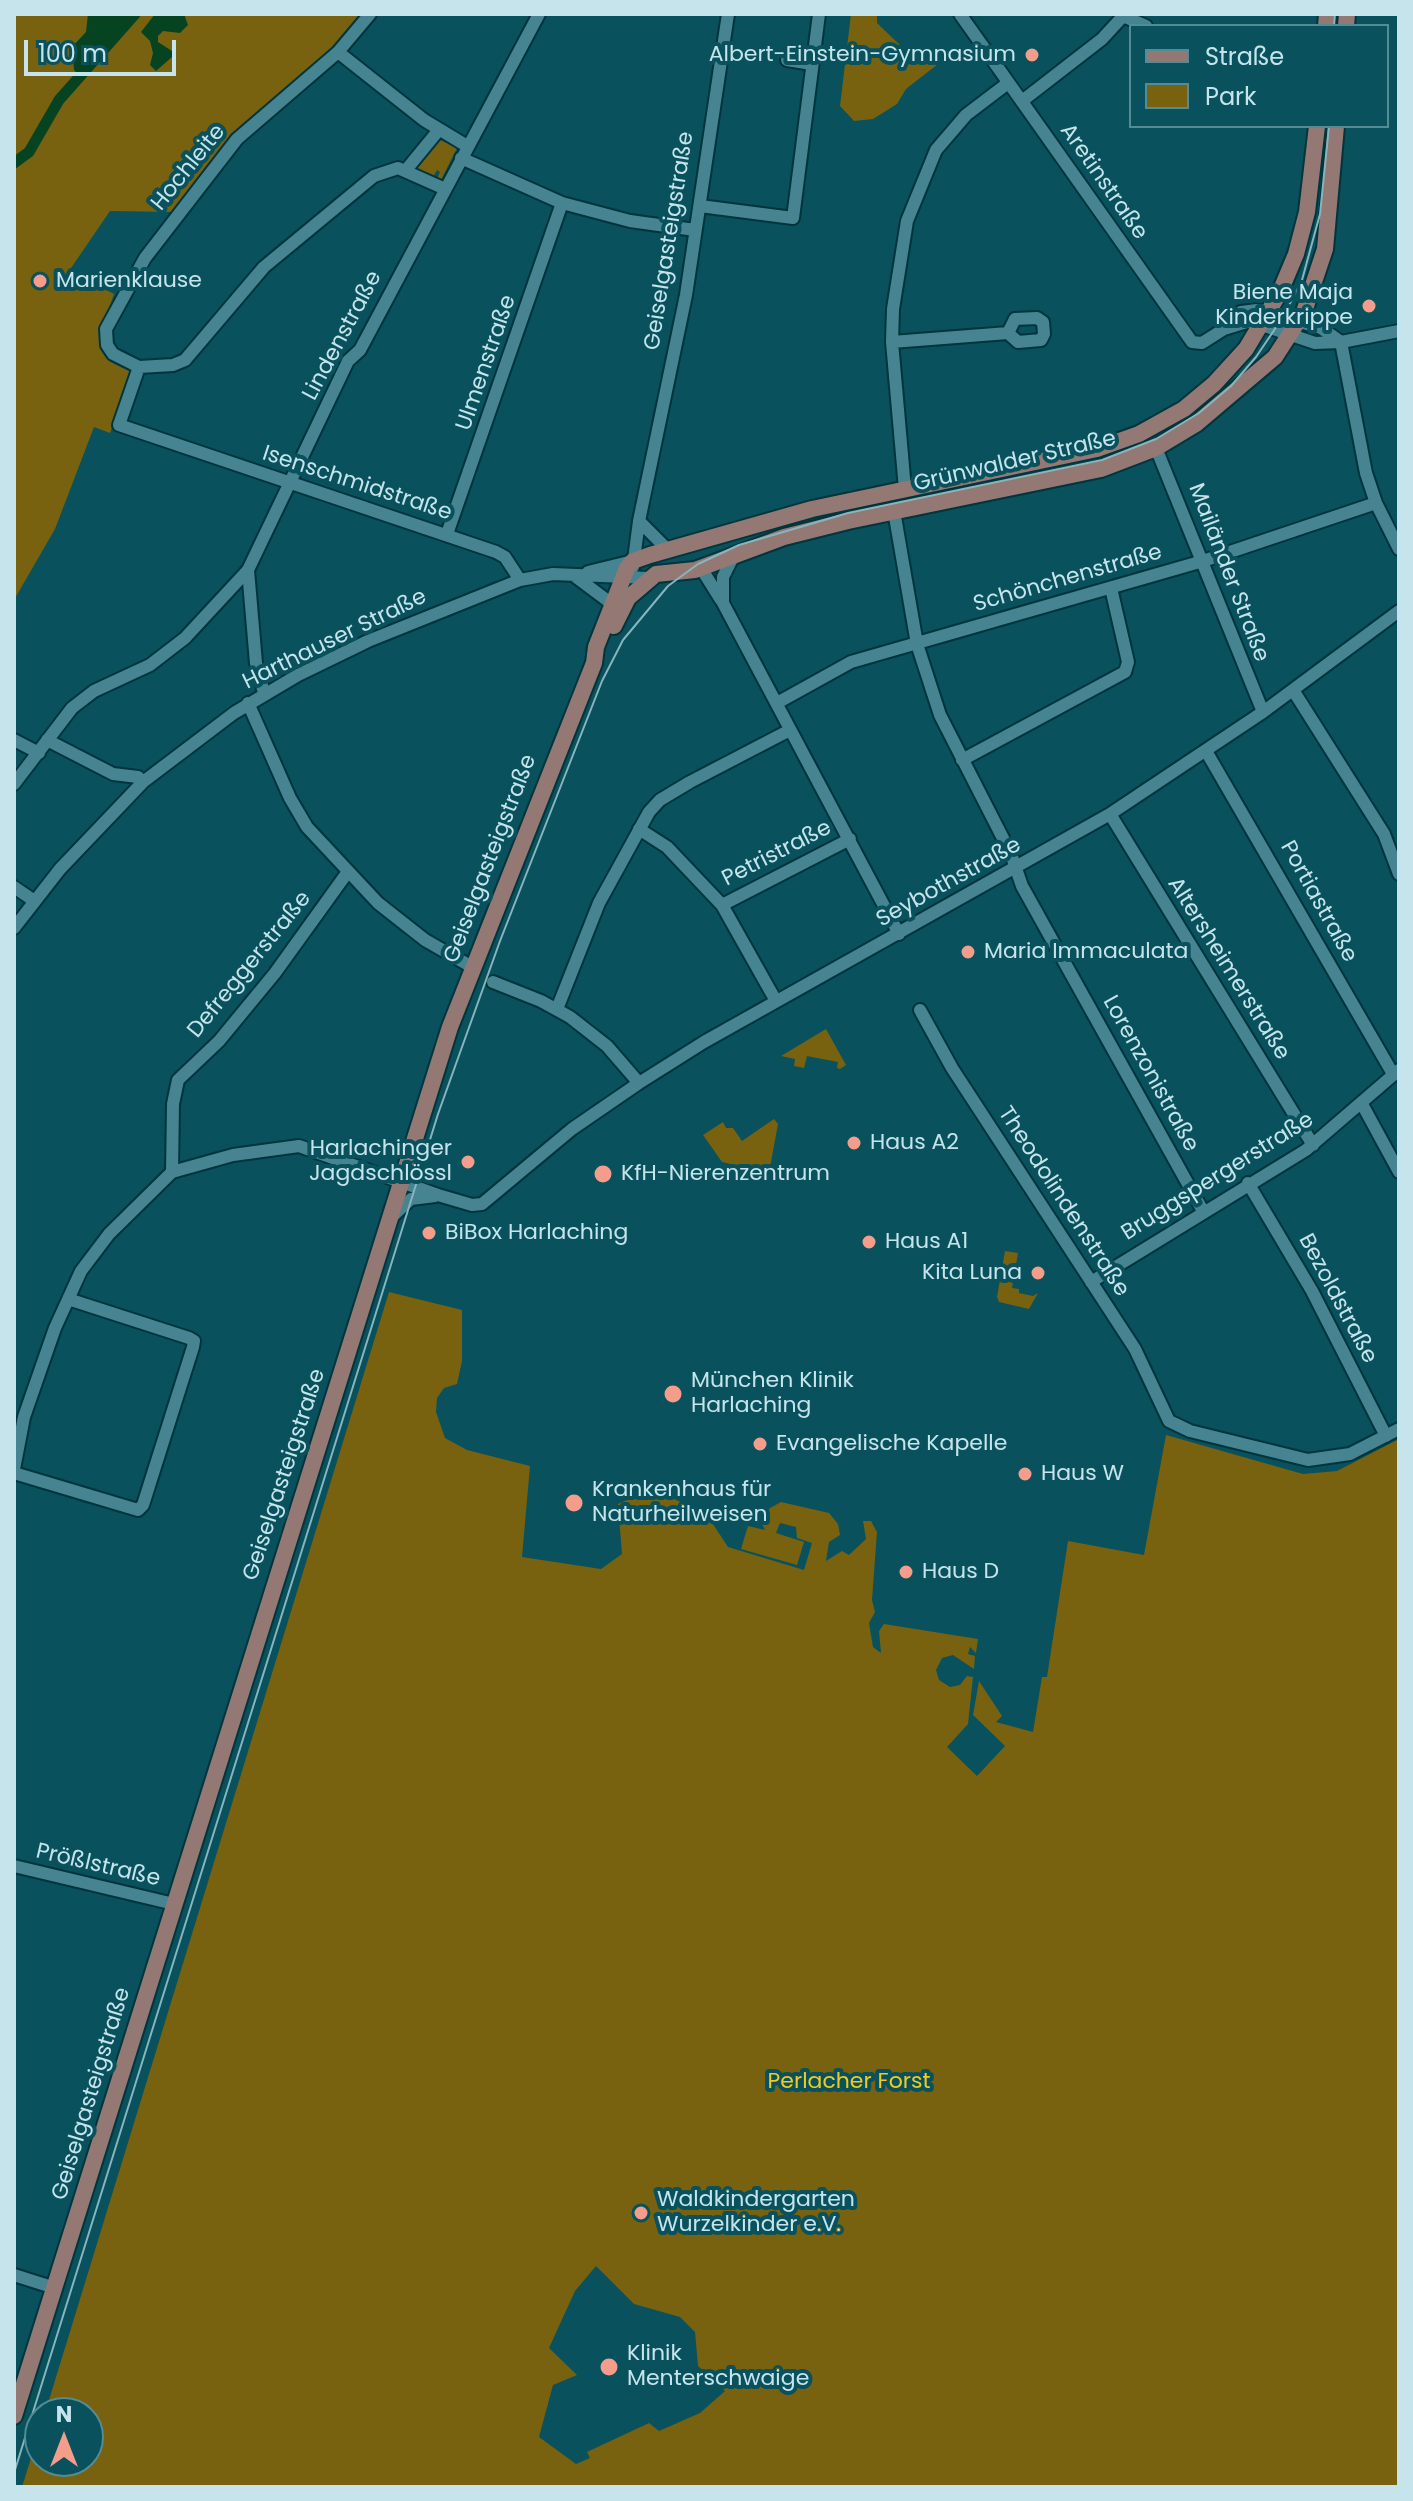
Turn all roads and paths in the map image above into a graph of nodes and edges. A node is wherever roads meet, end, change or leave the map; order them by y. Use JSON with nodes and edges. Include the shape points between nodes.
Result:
{"nodes":[{"id":1,"x":370,"y":14,"type":"edge"},
{"id":2,"x":539,"y":14,"type":"edge"},
{"id":3,"x":728,"y":14,"type":"edge"},
{"id":4,"x":819,"y":14,"type":"edge"},
{"id":5,"x":960,"y":14,"type":"edge"},
{"id":6,"x":1124,"y":15,"type":"edge"},
{"id":7,"x":1142,"y":24,"type":"edge"},
{"id":8,"x":338,"y":52,"type":"junction"},
{"id":9,"x":787,"y":60,"type":"dead end"},
{"id":10,"x":812,"y":64,"type":"junction"},
{"id":11,"x":1008,"y":83,"type":"junction"},
{"id":12,"x":1022,"y":101,"type":"junction"},
{"id":13,"x":1317,"y":128,"type":"edge"},
{"id":14,"x":1336,"y":128,"type":"edge"},
{"id":15,"x":438,"y":131,"type":"junction"},
{"id":16,"x":464,"y":152,"type":"junction"},
{"id":17,"x":406,"y":170,"type":"junction"},
{"id":18,"x":443,"y":188,"type":"junction"},
{"id":19,"x":562,"y":203,"type":"junction"},
{"id":20,"x":700,"y":206,"type":"junction"},
{"id":21,"x":695,"y":230,"type":"junction"},
{"id":22,"x":1265,"y":319,"type":"junction"},
{"id":23,"x":1294,"y":328,"type":"junction"},
{"id":24,"x":1399,"y":331,"type":"edge"},
{"id":25,"x":1008,"y":333,"type":"dead end"},
{"id":26,"x":892,"y":342,"type":"junction"},
{"id":27,"x":1341,"y":342,"type":"junction"},
{"id":28,"x":139,"y":367,"type":"junction"},
{"id":29,"x":1156,"y":448,"type":"junction"},
{"id":30,"x":290,"y":484,"type":"junction"},
{"id":31,"x":905,"y":489,"type":"junction"},
{"id":32,"x":1376,"y":503,"type":"junction"},
{"id":33,"x":894,"y":511,"type":"junction"},
{"id":34,"x":639,"y":521,"type":"junction"},
{"id":35,"x":447,"y":534,"type":"junction"},
{"id":36,"x":701,"y":542,"type":"junction"},
{"id":37,"x":1399,"y":549,"type":"edge"},
{"id":38,"x":669,"y":551,"type":"junction"},
{"id":39,"x":734,"y":555,"type":"junction"},
{"id":40,"x":1203,"y":561,"type":"junction"},
{"id":41,"x":701,"y":568,"type":"junction"},
{"id":42,"x":248,"y":570,"type":"junction"},
{"id":43,"x":634,"y":573,"type":"junction"},
{"id":44,"x":573,"y":575,"type":"junction"},
{"id":45,"x":520,"y":580,"type":"junction"},
{"id":46,"x":1111,"y":588,"type":"junction"},
{"id":47,"x":620,"y":601,"type":"junction"},
{"id":48,"x":723,"y":603,"type":"junction"},
{"id":49,"x":1399,"y":611,"type":"edge"},
{"id":50,"x":917,"y":644,"type":"junction"},
{"id":51,"x":594,"y":663,"type":"joint"},
{"id":52,"x":1293,"y":690,"type":"junction"},
{"id":53,"x":264,"y":693,"type":"junction"},
{"id":54,"x":248,"y":703,"type":"junction"},
{"id":55,"x":777,"y":703,"type":"junction"},
{"id":56,"x":1263,"y":712,"type":"junction"},
{"id":57,"x":790,"y":730,"type":"junction"},
{"id":58,"x":14,"y":740,"type":"edge"},
{"id":59,"x":47,"y":740,"type":"junction"},
{"id":60,"x":1206,"y":751,"type":"junction"},
{"id":61,"x":39,"y":753,"type":"junction"},
{"id":62,"x":962,"y":760,"type":"junction"},
{"id":63,"x":113,"y":774,"type":"junction"},
{"id":64,"x":143,"y":782,"type":"junction"},
{"id":65,"x":14,"y":784,"type":"edge"},
{"id":66,"x":126,"y":799,"type":"junction"},
{"id":67,"x":1110,"y":814,"type":"junction"},
{"id":68,"x":639,"y":829,"type":"junction"},
{"id":69,"x":850,"y":839,"type":"junction"},
{"id":70,"x":1016,"y":869,"type":"junction"},
{"id":71,"x":347,"y":873,"type":"junction"},
{"id":72,"x":1399,"y":874,"type":"edge"},
{"id":73,"x":14,"y":887,"type":"edge"},
{"id":74,"x":33,"y":900,"type":"junction"},
{"id":75,"x":722,"y":905,"type":"junction"},
{"id":76,"x":14,"y":928,"type":"edge"},
{"id":77,"x":899,"y":934,"type":"junction"},
{"id":78,"x":472,"y":967,"type":"junction"},
{"id":79,"x":493,"y":982,"type":"dead end"},
{"id":80,"x":776,"y":1001,"type":"junction"},
{"id":81,"x":557,"y":1009,"type":"junction"},
{"id":82,"x":920,"y":1010,"type":"dead end"},
{"id":83,"x":1396,"y":1072,"type":"edge"},
{"id":84,"x":639,"y":1083,"type":"junction"},
{"id":85,"x":1362,"y":1104,"type":"junction"},
{"id":86,"x":1313,"y":1145,"type":"junction"},
{"id":87,"x":172,"y":1172,"type":"junction"},
{"id":88,"x":1399,"y":1172,"type":"edge"},
{"id":89,"x":401,"y":1181,"type":"junction"},
{"id":90,"x":1248,"y":1183,"type":"junction"},
{"id":91,"x":438,"y":1195,"type":"junction"},
{"id":92,"x":1203,"y":1211,"type":"junction"},
{"id":93,"x":388,"y":1221,"type":"junction"},
{"id":94,"x":1091,"y":1282,"type":"junction"},
{"id":95,"x":68,"y":1299,"type":"junction"},
{"id":96,"x":1399,"y":1429,"type":"edge"},
{"id":97,"x":1386,"y":1436,"type":"junction"},
{"id":98,"x":14,"y":1471,"type":"edge"},
{"id":99,"x":14,"y":1866,"type":"edge"},
{"id":100,"x":174,"y":1904,"type":"junction"},
{"id":101,"x":14,"y":2275,"type":"edge"},
{"id":102,"x":55,"y":2288,"type":"junction"},
{"id":103,"x":14,"y":2416,"type":"edge"}],
"edges":[{"from":1,"to":8,"type":"street","name":"Hochleite"},
{"from":2,"to":16,"type":"street","name":"Lindenstraße"},
{"from":3,"to":20,"type":"street","name":"Geiselgasteigstraße"},
{"from":4,"to":10,"type":"street"},
{"from":5,"to":11,"type":"street","name":"Aretinstraße"},
{"from":6,"to":7,"type":"street"},
{"from":6,"to":12,"type":"street","via":[[1102,39]]},
{"from":8,"to":15,"type":"street"},
{"from":8,"to":28,"type":"street","name":"Hochleite","via":[[256,119],[145,258],[105,336],[113,354]]},
{"from":9,"to":10,"type":"street"},
{"from":10,"to":20,"type":"street","via":[[793,218]]},
{"from":11,"to":12,"type":"street","name":"Aretinstraße"},
{"from":11,"to":26,"type":"street","via":[[949,133],[923,175],[903,240]]},
{"from":12,"to":22,"type":"street","name":"Aretinstraße","via":[[1192,342],[1202,343],[1242,322]]},
{"from":13,"to":22,"type":"main road","name":"Grünwalder Straße","via":[[1302,233]]},
{"from":14,"to":23,"type":"main road","name":"Grünwalder Straße","via":[[1325,249]]},
{"from":15,"to":16,"type":"street"},
{"from":15,"to":17,"type":"street"},
{"from":16,"to":18,"type":"street","name":"Lindenstraße"},
{"from":16,"to":19,"type":"street"},
{"from":17,"to":18,"type":"street"},
{"from":17,"to":28,"type":"street","via":[[393,168],[374,176],[321,217],[264,267],[185,360]]},
{"from":18,"to":30,"type":"street","name":"Lindenstraße","via":[[360,350],[348,361]]},
{"from":19,"to":21,"type":"street","via":[[630,221]]},
{"from":19,"to":35,"type":"street","name":"Ulmenstraße"},
{"from":20,"to":21,"type":"street","name":"Geiselgasteigstraße"},
{"from":21,"to":34,"type":"street","name":"Geiselgasteigstraße"},
{"from":22,"to":23,"type":"street"},
{"from":22,"to":31,"type":"main road","name":"Grünwalder Straße","via":[[1214,384],[1184,409],[1139,434],[1080,454]]},
{"from":23,"to":27,"type":"street","via":[[1332,333]]},
{"from":23,"to":29,"type":"main road","name":"Grünwalder Straße","via":[[1265,367]]},
{"from":24,"to":27,"type":"street"},
{"from":25,"to":26,"type":"street"},
{"from":26,"to":31,"type":"street"},
{"from":27,"to":32,"type":"street"},
{"from":28,"to":30,"type":"street","name":"Isenschmidstraße","via":[[119,425]]},
{"from":29,"to":33,"type":"main road","name":"Grünwalder Straße","via":[[1074,476]]},
{"from":29,"to":40,"type":"street","name":"Mailänder Straße"},
{"from":30,"to":35,"type":"street","name":"Isenschmidstraße"},
{"from":30,"to":42,"type":"street","name":"Lindenstraße"},
{"from":31,"to":36,"type":"main road","name":"Grünwalder Straße","via":[[812,509]]},
{"from":32,"to":37,"type":"street"},
{"from":32,"to":40,"type":"street","name":"Schönchenstraße"},
{"from":33,"to":39,"type":"main road","name":"Grünwalder Straße","via":[[809,530]]},
{"from":33,"to":50,"type":"street","name":"Lorenzonistraße"},
{"from":34,"to":38,"type":"street"},
{"from":34,"to":43,"type":"street","name":"Geiselgasteigstraße"},
{"from":35,"to":45,"type":"street","name":"Isenschmidstraße","via":[[505,557]]},
{"from":36,"to":38,"type":"main road","name":"Grünwalder Straße"},
{"from":36,"to":41,"type":"main road","via":[[695,557]]},
{"from":38,"to":43,"type":"main road","name":"Grünwalder Straße"},
{"from":39,"to":41,"type":"main road","name":"Grünwalder Straße"},
{"from":39,"to":48,"type":"street","via":[[723,577]]},
{"from":40,"to":46,"type":"street","name":"Schönchenstraße"},
{"from":40,"to":56,"type":"street","name":"Mailänder Straße"},
{"from":41,"to":43,"type":"main road","name":"Grünwalder Straße"},
{"from":41,"to":48,"type":"street"},
{"from":42,"to":53,"type":"street","via":[[256,663]]},
{"from":42,"to":59,"type":"street","via":[[185,638],[150,665],[94,691],[72,708]]},
{"from":43,"to":44,"type":"street"},
{"from":43,"to":44,"type":"street"},
{"from":43,"to":47,"type":"main road","name":"Grünwalder Straße"},
{"from":43,"to":47,"type":"main road","name":"Geiselgasteigstraße"},
{"from":44,"to":45,"type":"street"},
{"from":44,"to":47,"type":"street"},
{"from":45,"to":53,"type":"street","name":"Harthauser Straße","via":[[368,641]]},
{"from":46,"to":50,"type":"street","name":"Schönchenstraße"},
{"from":46,"to":62,"type":"street","via":[[1128,662],[1125,672]]},
{"from":47,"to":51,"type":"main road","name":"Grünwalder Straße"},
{"from":48,"to":55,"type":"street"},
{"from":49,"to":52,"type":"street","name":"Seybothstraße"},
{"from":50,"to":55,"type":"street","name":"Schönchenstraße","via":[[851,662]]},
{"from":50,"to":62,"type":"street","name":"Lorenzonistraße","via":[[940,715]]},
{"from":51,"to":78,"type":"main road","name":"Geiselgasteigstraße"},
{"from":52,"to":56,"type":"street","name":"Seybothstraße"},
{"from":52,"to":72,"type":"street","via":[[1384,834]]},
{"from":53,"to":54,"type":"street","name":"Harthauser Straße"},
{"from":54,"to":64,"type":"street","name":"Harthauser Straße"},
{"from":54,"to":71,"type":"street","via":[[290,798],[307,827]]},
{"from":55,"to":57,"type":"street"},
{"from":56,"to":60,"type":"street","name":"Seybothstraße"},
{"from":57,"to":68,"type":"street","via":[[660,800]]},
{"from":57,"to":69,"type":"street"},
{"from":58,"to":61,"type":"street"},
{"from":59,"to":61,"type":"street"},
{"from":59,"to":63,"type":"street"},
{"from":60,"to":67,"type":"street","name":"Seybothstraße"},
{"from":60,"to":83,"type":"street","name":"Portiastraße"},
{"from":61,"to":65,"type":"street"},
{"from":62,"to":70,"type":"street","name":"Lorenzonistraße"},
{"from":63,"to":64,"type":"street"},
{"from":63,"to":66,"type":"street"},
{"from":64,"to":66,"type":"street","name":"Harthauser Straße"},
{"from":66,"to":74,"type":"street","name":"Harthauser Straße"},
{"from":67,"to":70,"type":"street","name":"Seybothstraße"},
{"from":67,"to":86,"type":"street","name":"Altersheimerstraße"},
{"from":68,"to":75,"type":"street","via":[[667,847]]},
{"from":68,"to":81,"type":"street","via":[[599,903]]},
{"from":69,"to":75,"type":"street","name":"Petristraße"},
{"from":69,"to":77,"type":"street"},
{"from":70,"to":77,"type":"street","name":"Seybothstraße"},
{"from":70,"to":92,"type":"street","name":"Lorenzonistraße"},
{"from":71,"to":78,"type":"street","via":[[402,923]]},
{"from":71,"to":87,"type":"street","name":"Defreggerstraße","via":[[236,1020],[178,1080]]},
{"from":73,"to":74,"type":"street"},
{"from":74,"to":76,"type":"street","name":"Harthauser Straße"},
{"from":75,"to":80,"type":"street"},
{"from":77,"to":80,"type":"street","name":"Seybothstraße"},
{"from":78,"to":89,"type":"main road","name":"Geiselgasteigstraße"},
{"from":79,"to":81,"type":"street"},
{"from":80,"to":84,"type":"street","name":"Seybothstraße"},
{"from":81,"to":84,"type":"street","via":[[607,1046]]},
{"from":82,"to":94,"type":"street","name":"Theodolindenstraße"},
{"from":83,"to":85,"type":"street","name":"Bruggspergerstraße"},
{"from":84,"to":91,"type":"street","name":"Seybothstraße","via":[[572,1129],[482,1204]]},
{"from":85,"to":86,"type":"street","name":"Bruggspergerstraße"},
{"from":85,"to":88,"type":"street"},
{"from":86,"to":90,"type":"street","name":"Bruggspergerstraße"},
{"from":87,"to":89,"type":"street","via":[[233,1155],[299,1146]]},
{"from":87,"to":95,"type":"street","via":[[109,1234]]},
{"from":89,"to":91,"type":"street"},
{"from":89,"to":93,"type":"main road","name":"Geiselgasteigstraße"},
{"from":90,"to":92,"type":"street","name":"Bruggspergerstraße"},
{"from":90,"to":97,"type":"street","name":"Bezoldstraße","via":[[1312,1291]]},
{"from":91,"to":93,"type":"street","via":[[411,1199]]},
{"from":92,"to":94,"type":"street","name":"Bruggspergerstraße"},
{"from":93,"to":100,"type":"main road","name":"Geiselgasteigstraße"},
{"from":94,"to":97,"type":"street","name":"Theodolindenstraße","via":[[1138,1355],[1166,1419],[1190,1431],[1308,1460],[1350,1454]]},
{"from":95,"to":98,"type":"street","via":[[24,1417]]},
{"from":95,"to":98,"type":"street","via":[[189,1338],[193,1347],[138,1510]]},
{"from":96,"to":97,"type":"street"},
{"from":99,"to":100,"type":"street","name":"Prößlstraße"},
{"from":100,"to":102,"type":"main road","name":"Geiselgasteigstraße"},
{"from":101,"to":102,"type":"street"},
{"from":102,"to":103,"type":"main road","name":"Geiselgasteigstraße"}]}
